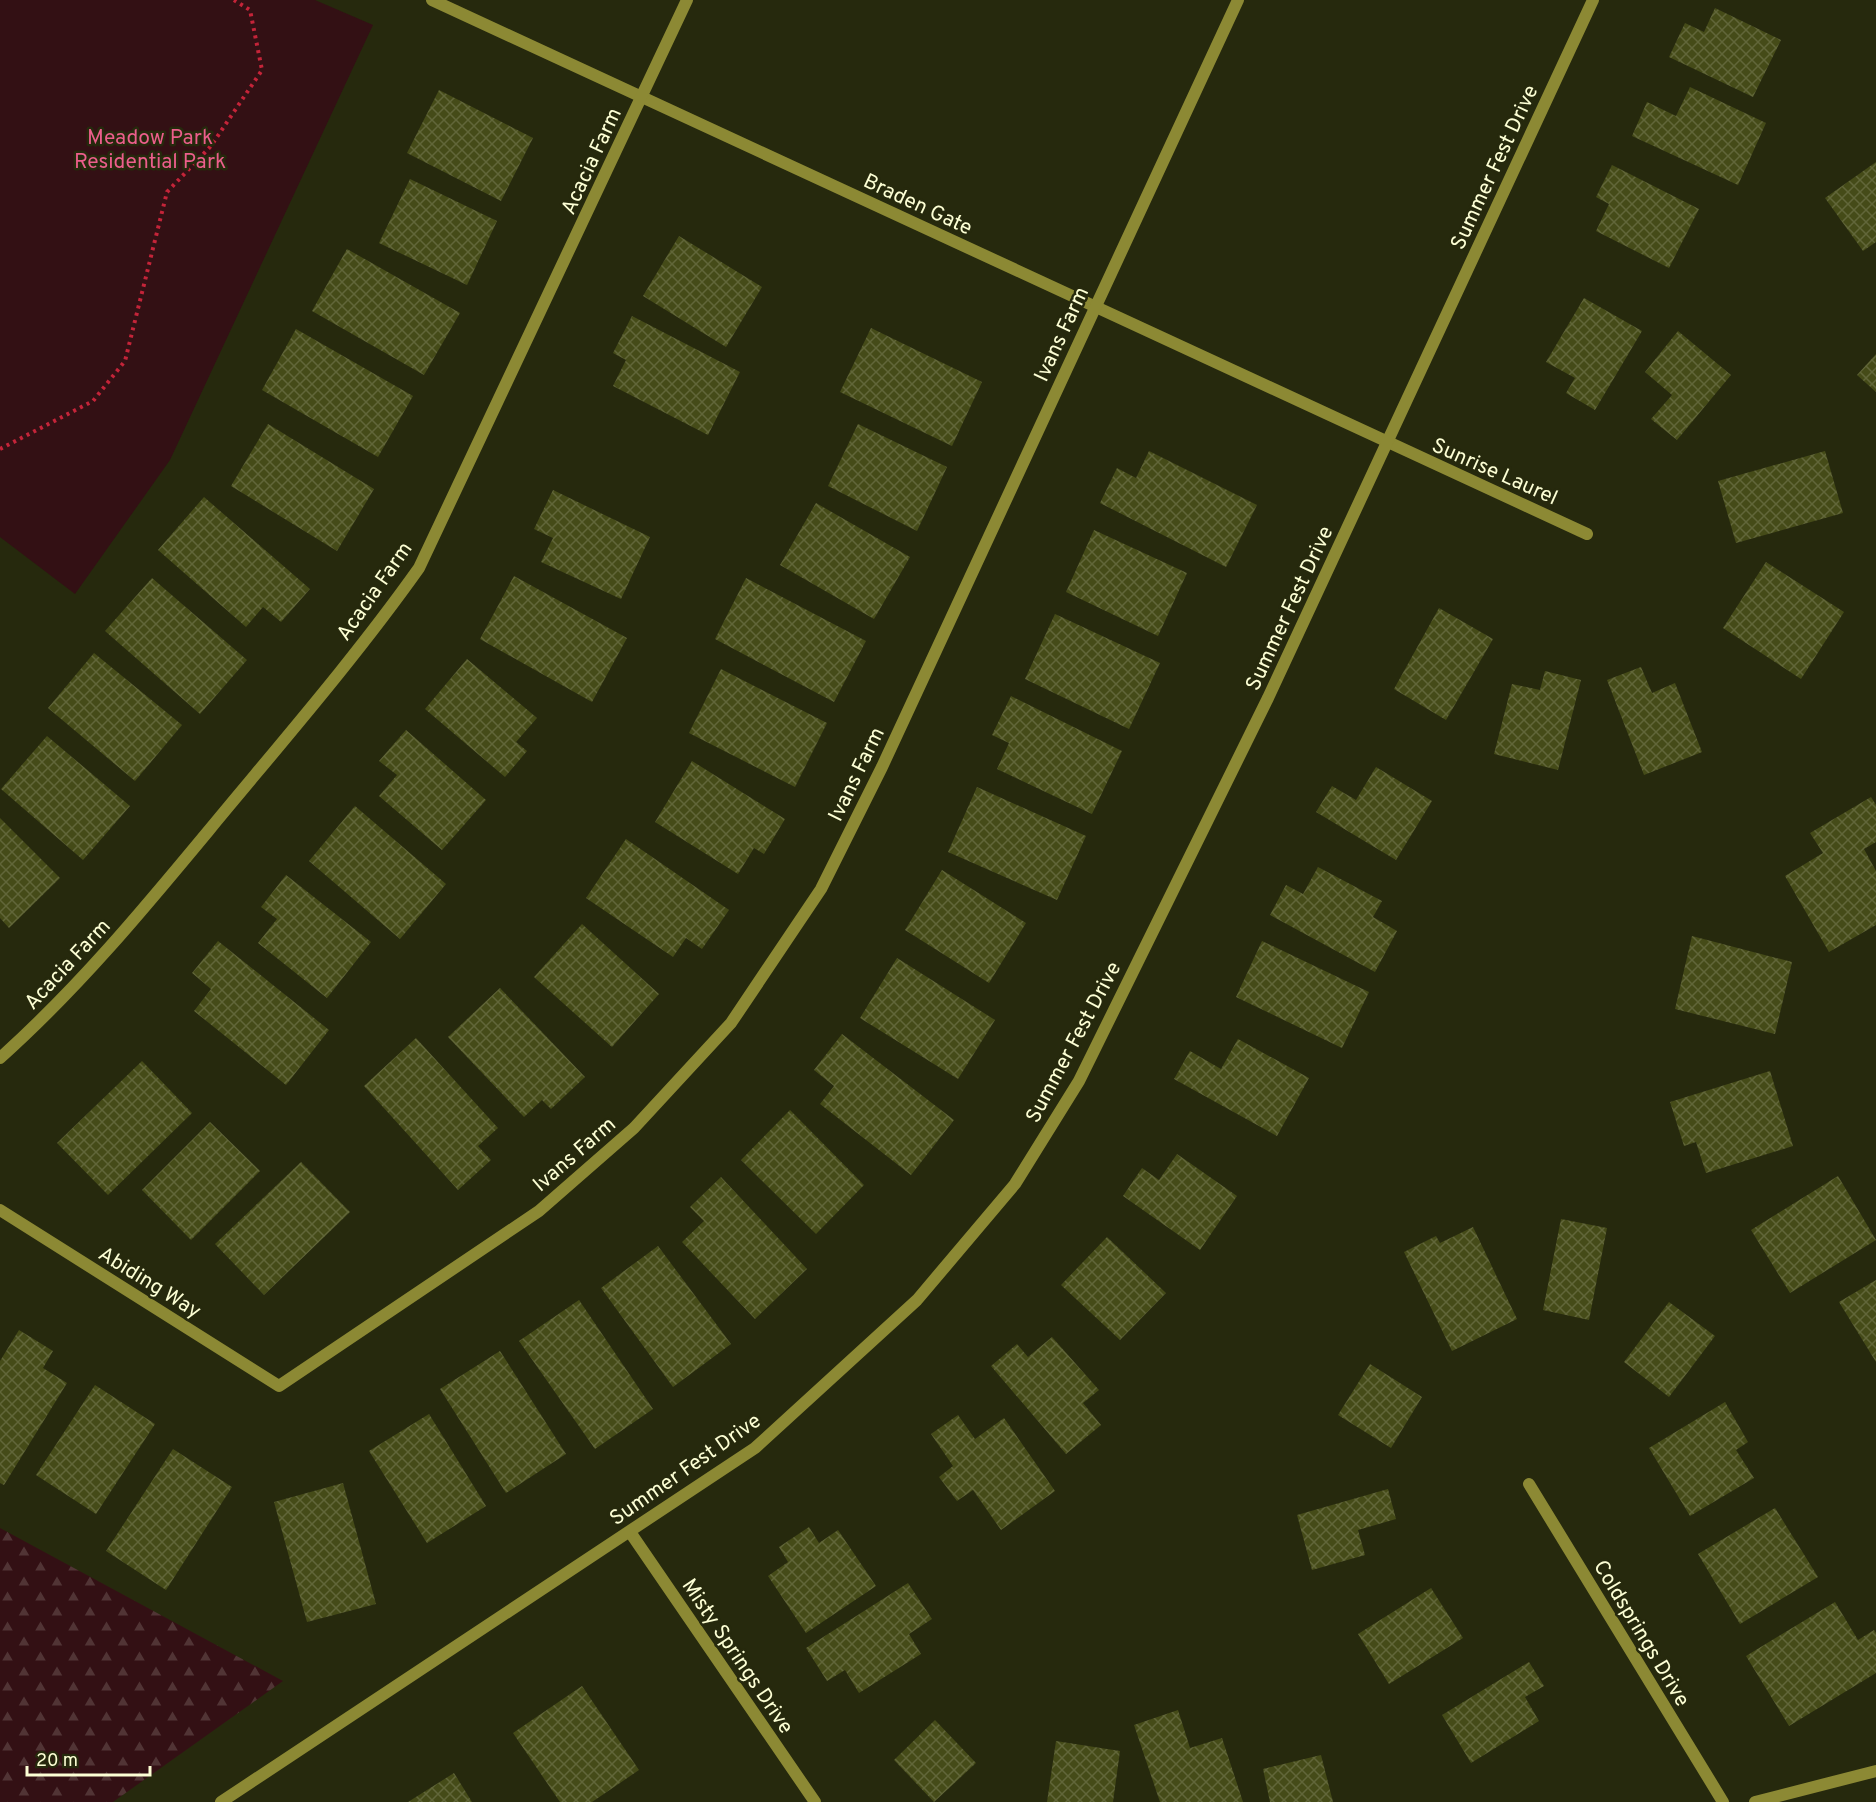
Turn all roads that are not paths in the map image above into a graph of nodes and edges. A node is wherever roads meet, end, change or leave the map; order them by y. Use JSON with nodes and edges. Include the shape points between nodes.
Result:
{"nodes":[{"id":1,"x":432,"y":0,"type":"edge"},
{"id":2,"x":687,"y":0,"type":"edge"},
{"id":3,"x":1238,"y":0,"type":"edge"},
{"id":4,"x":1593,"y":0,"type":"edge"},
{"id":5,"x":642,"y":98,"type":"junction"},
{"id":6,"x":1095,"y":308,"type":"junction"},
{"id":7,"x":1388,"y":443,"type":"junction"},
{"id":8,"x":1587,"y":534,"type":"dead end"},
{"id":9,"x":0,"y":1058,"type":"edge"},
{"id":10,"x":0,"y":1210,"type":"edge"},
{"id":11,"x":279,"y":1386,"type":"joint"},
{"id":12,"x":1529,"y":1484,"type":"dead end"},
{"id":13,"x":630,"y":1532,"type":"junction"},
{"id":14,"x":1876,"y":1772,"type":"edge"},
{"id":15,"x":221,"y":1802,"type":"edge"},
{"id":16,"x":814,"y":1802,"type":"edge"},
{"id":17,"x":1723,"y":1802,"type":"edge"},
{"id":18,"x":1755,"y":1802,"type":"edge"}],
"edges":[{"from":1,"to":5,"type":"street","name":"Braden Gate"},
{"from":2,"to":5,"type":"street","name":"Acacia Farm"},
{"from":3,"to":6,"type":"street","name":"Ivans Farm"},
{"from":4,"to":7,"type":"street","name":"Summer Fest Drive"},
{"from":5,"to":6,"type":"street","name":"Braden Gate"},
{"from":5,"to":9,"type":"street","name":"Acacia Farm","via":[[419,568],[375,629],[104,956]]},
{"from":6,"to":7,"type":"street","name":"Braden Gate"},
{"from":6,"to":11,"type":"street","name":"Ivans Farm","via":[[882,767],[821,889],[731,1023],[634,1128],[539,1211]]},
{"from":7,"to":8,"type":"street","name":"Sunrise Laurel"},
{"from":7,"to":13,"type":"street","name":"Summer Fest Drive","via":[[1268,698],[1079,1081],[1015,1184],[917,1300],[755,1448]]},
{"from":10,"to":11,"type":"street","name":"Abiding Way"},
{"from":12,"to":17,"type":"street","name":"Coldsprings Drive"},
{"from":13,"to":15,"type":"street","name":"Summer Fest Drive"},
{"from":13,"to":16,"type":"street","name":"Misty Springs Drive"},
{"from":14,"to":18,"type":"street"}]}
